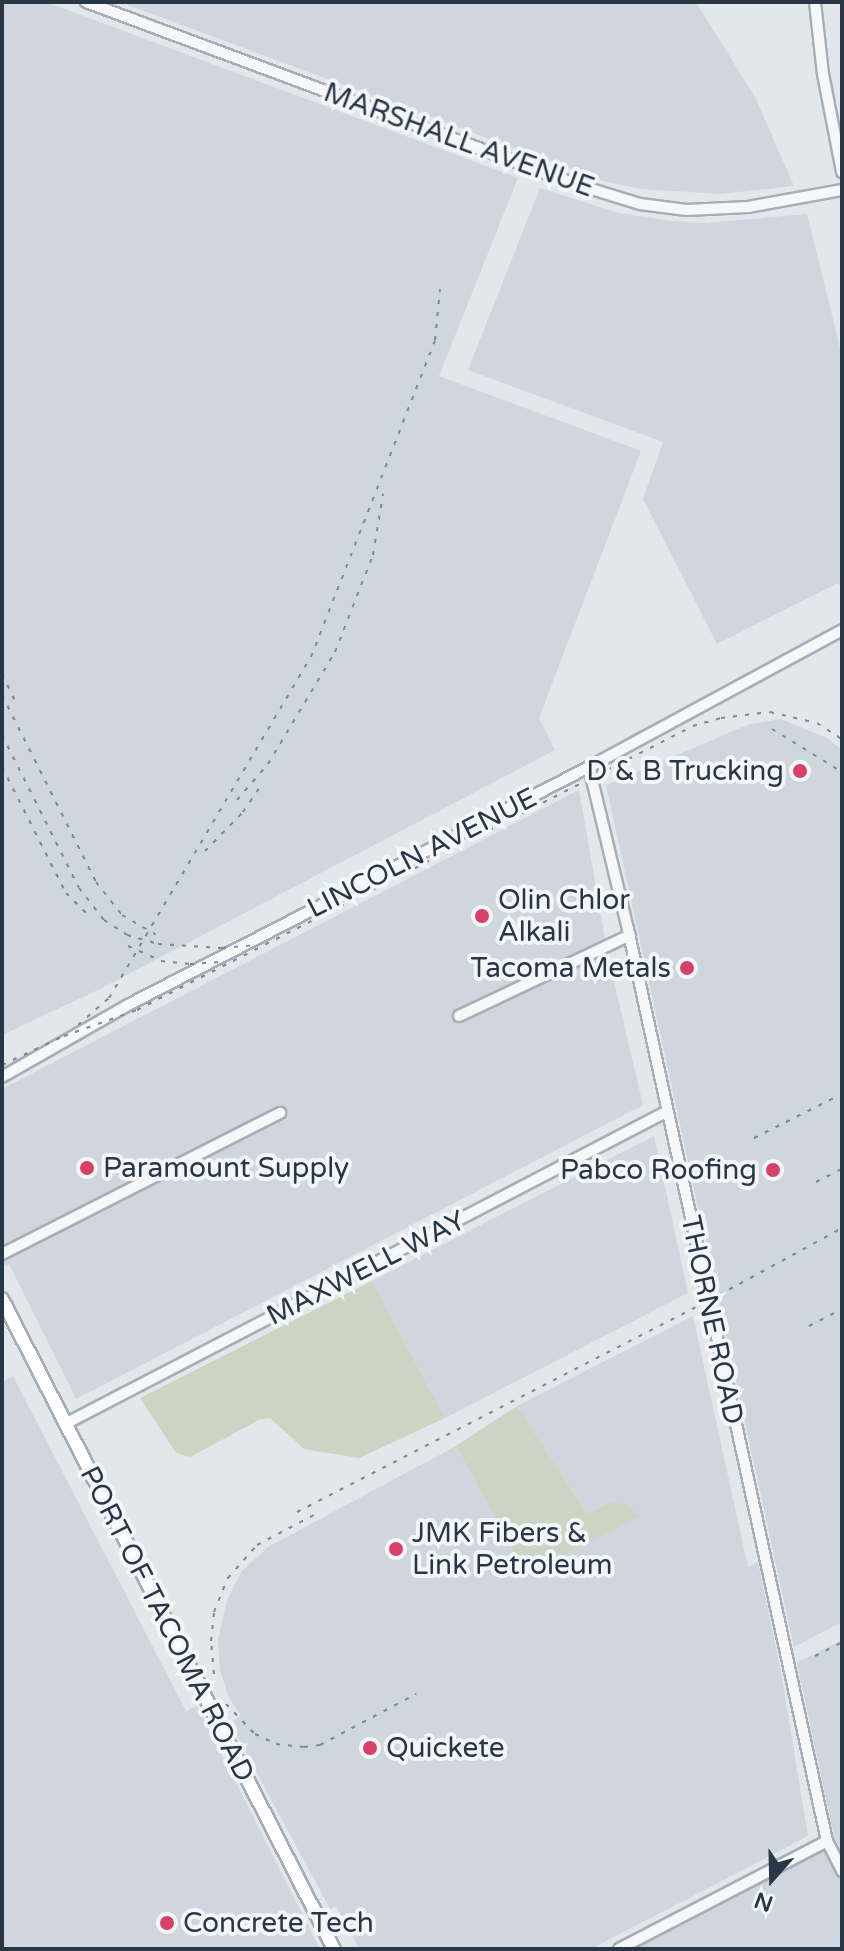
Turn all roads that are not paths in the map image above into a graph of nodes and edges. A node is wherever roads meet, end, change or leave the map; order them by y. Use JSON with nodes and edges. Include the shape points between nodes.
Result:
{"nodes":[{"id":1,"x":86,"y":2,"type":"edge"},
{"id":2,"x":815,"y":2,"type":"edge"},
{"id":3,"x":842,"y":172,"type":"edge"},
{"id":4,"x":842,"y":190,"type":"edge"},
{"id":5,"x":842,"y":630,"type":"edge"},
{"id":6,"x":589,"y":767,"type":"junction"},
{"id":7,"x":630,"y":935,"type":"junction"},
{"id":8,"x":459,"y":1016,"type":"dead end"},
{"id":9,"x":2,"y":1077,"type":"edge"},
{"id":10,"x":666,"y":1112,"type":"junction"},
{"id":11,"x":280,"y":1113,"type":"dead end"},
{"id":12,"x":2,"y":1254,"type":"edge"},
{"id":13,"x":2,"y":1299,"type":"edge"},
{"id":14,"x":65,"y":1424,"type":"junction"},
{"id":15,"x":827,"y":1841,"type":"junction"},
{"id":16,"x":842,"y":1871,"type":"edge"},
{"id":17,"x":334,"y":1949,"type":"edge"},
{"id":18,"x":619,"y":1949,"type":"edge"}],
"edges":[{"from":1,"to":4,"type":"street","name":"MARSHALL AVENUE","via":[[640,204],[687,210],[748,207]]},
{"from":2,"to":3,"type":"street"},
{"from":5,"to":6,"type":"street","name":"LINCOLN AVENUE"},
{"from":6,"to":7,"type":"street","name":"THORNE ROAD"},
{"from":6,"to":9,"type":"street","name":"LINCOLN AVENUE","via":[[128,1005]]},
{"from":7,"to":8,"type":"street"},
{"from":7,"to":10,"type":"street","name":"THORNE ROAD"},
{"from":10,"to":14,"type":"street","name":"MAXWELL WAY"},
{"from":10,"to":15,"type":"street","name":"THORNE ROAD"},
{"from":11,"to":12,"type":"street"},
{"from":13,"to":14,"type":"main road","name":"PORT OF TACOMA ROAD"},
{"from":14,"to":17,"type":"main road","name":"PORT OF TACOMA ROAD"},
{"from":15,"to":16,"type":"street","name":"THORNE ROAD"},
{"from":15,"to":18,"type":"street"}]}
